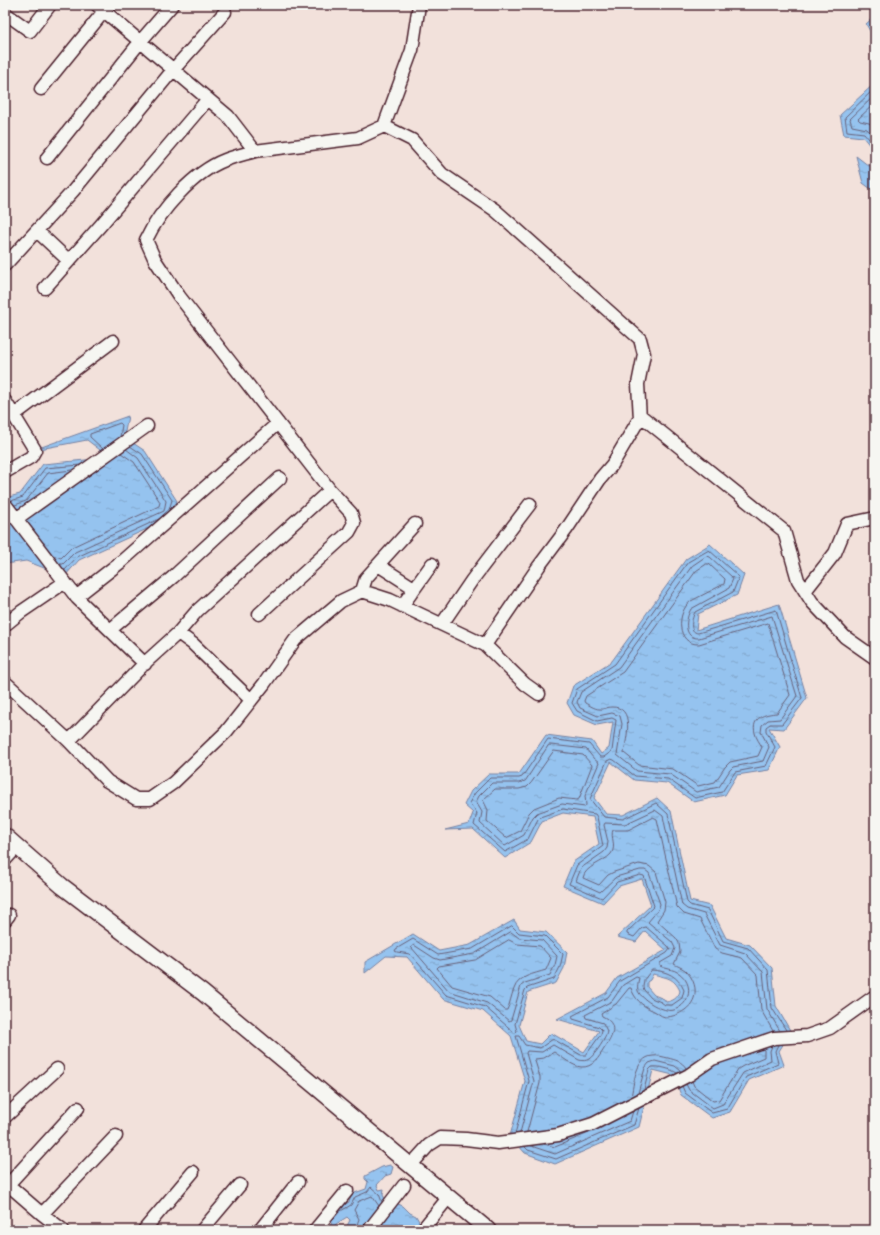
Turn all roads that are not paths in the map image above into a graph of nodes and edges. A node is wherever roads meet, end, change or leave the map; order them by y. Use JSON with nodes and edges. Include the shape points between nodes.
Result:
{"nodes":[{"id":1,"x":50,"y":5,"type":"edge"},
{"id":2,"x":172,"y":5,"type":"edge"},
{"id":3,"x":419,"y":5,"type":"edge"},
{"id":4,"x":103,"y":7,"type":"edge"},
{"id":5,"x":225,"y":12,"type":"dead end"},
{"id":6,"x":5,"y":13,"type":"edge"},
{"id":7,"x":140,"y":42,"type":"junction"},
{"id":8,"x":173,"y":70,"type":"junction"},
{"id":9,"x":41,"y":89,"type":"dead end"},
{"id":10,"x":208,"y":99,"type":"junction"},
{"id":11,"x":384,"y":126,"type":"junction"},
{"id":12,"x":255,"y":151,"type":"junction"},
{"id":13,"x":47,"y":158,"type":"dead end"},
{"id":14,"x":37,"y":231,"type":"junction"},
{"id":15,"x":69,"y":260,"type":"junction"},
{"id":16,"x":5,"y":265,"type":"edge"},
{"id":17,"x":45,"y":288,"type":"dead end"},
{"id":18,"x":113,"y":341,"type":"dead end"},
{"id":19,"x":5,"y":401,"type":"edge"},
{"id":20,"x":14,"y":415,"type":"junction"},
{"id":21,"x":640,"y":419,"type":"junction"},
{"id":22,"x":278,"y":423,"type":"junction"},
{"id":23,"x":147,"y":426,"type":"dead end"},
{"id":24,"x":5,"y":472,"type":"edge"},
{"id":25,"x":280,"y":478,"type":"dead end"},
{"id":26,"x":330,"y":490,"type":"junction"},
{"id":27,"x":5,"y":504,"type":"edge"},
{"id":28,"x":530,"y":504,"type":"dead end"},
{"id":29,"x":875,"y":518,"type":"edge"},
{"id":30,"x":16,"y":519,"type":"junction"},
{"id":31,"x":415,"y":524,"type":"dead end"},
{"id":32,"x":432,"y":564,"type":"dead end"},
{"id":33,"x":378,"y":565,"type":"junction"},
{"id":34,"x":65,"y":582,"type":"junction"},
{"id":35,"x":414,"y":588,"type":"junction"},
{"id":36,"x":362,"y":591,"type":"junction"},
{"id":37,"x":805,"y":591,"type":"junction"},
{"id":38,"x":76,"y":597,"type":"junction"},
{"id":39,"x":402,"y":606,"type":"junction"},
{"id":40,"x":259,"y":614,"type":"dead end"},
{"id":41,"x":442,"y":624,"type":"junction"},
{"id":42,"x":5,"y":625,"type":"edge"},
{"id":43,"x":110,"y":630,"type":"junction"},
{"id":44,"x":178,"y":633,"type":"junction"},
{"id":45,"x":485,"y":645,"type":"junction"},
{"id":46,"x":875,"y":658,"type":"edge"},
{"id":47,"x":145,"y":664,"type":"junction"},
{"id":48,"x":5,"y":682,"type":"edge"},
{"id":49,"x":539,"y":694,"type":"dead end"},
{"id":50,"x":251,"y":700,"type":"junction"},
{"id":51,"x":69,"y":741,"type":"junction"},
{"id":52,"x":5,"y":836,"type":"edge"},
{"id":53,"x":18,"y":847,"type":"junction"},
{"id":54,"x":5,"y":860,"type":"edge"},
{"id":55,"x":875,"y":996,"type":"edge"},
{"id":56,"x":57,"y":1069,"type":"dead end"},
{"id":57,"x":78,"y":1108,"type":"dead end"},
{"id":58,"x":5,"y":1118,"type":"edge"},
{"id":59,"x":116,"y":1136,"type":"dead end"},
{"id":60,"x":410,"y":1166,"type":"junction"},
{"id":61,"x":193,"y":1172,"type":"dead end"},
{"id":62,"x":298,"y":1182,"type":"dead end"},
{"id":63,"x":6,"y":1185,"type":"edge"},
{"id":64,"x":240,"y":1185,"type":"dead end"},
{"id":65,"x":404,"y":1185,"type":"dead end"},
{"id":66,"x":347,"y":1191,"type":"dead end"},
{"id":67,"x":448,"y":1198,"type":"junction"},
{"id":68,"x":42,"y":1214,"type":"junction"},
{"id":69,"x":63,"y":1230,"type":"edge"},
{"id":70,"x":144,"y":1230,"type":"edge"},
{"id":71,"x":202,"y":1230,"type":"edge"},
{"id":72,"x":260,"y":1230,"type":"edge"},
{"id":73,"x":315,"y":1230,"type":"edge"},
{"id":74,"x":369,"y":1230,"type":"edge"},
{"id":75,"x":422,"y":1230,"type":"edge"},
{"id":76,"x":488,"y":1230,"type":"edge"}],
"edges":[{"from":1,"to":6,"type":"street","via":[[30,31]]},
{"from":2,"to":7,"type":"street"},
{"from":3,"to":11,"type":"street","via":[[412,50]]},
{"from":4,"to":7,"type":"street"},
{"from":4,"to":9,"type":"street"},
{"from":5,"to":8,"type":"street"},
{"from":7,"to":8,"type":"street"},
{"from":7,"to":13,"type":"street"},
{"from":8,"to":10,"type":"street"},
{"from":8,"to":14,"type":"street","via":[[74,191]]},
{"from":10,"to":12,"type":"street","via":[[228,116]]},
{"from":10,"to":15,"type":"street"},
{"from":11,"to":12,"type":"street","via":[[358,138]]},
{"from":11,"to":21,"type":"street","via":[[412,140],[442,174],[495,210],[640,339],[644,354],[638,384]]},
{"from":12,"to":22,"type":"street","via":[[224,160],[198,176],[167,206],[151,228],[146,240],[155,260],[178,296]]},
{"from":14,"to":15,"type":"street"},
{"from":14,"to":16,"type":"street"},
{"from":15,"to":17,"type":"street"},
{"from":18,"to":20,"type":"street"},
{"from":19,"to":20,"type":"street"},
{"from":20,"to":24,"type":"street","via":[[35,450],[31,456]]},
{"from":21,"to":37,"type":"street","via":[[641,416],[784,531],[798,580]]},
{"from":21,"to":45,"type":"street","via":[[612,465]]},
{"from":22,"to":26,"type":"street"},
{"from":22,"to":38,"type":"street","via":[[122,561]]},
{"from":23,"to":30,"type":"street"},
{"from":25,"to":43,"type":"street","via":[[173,577]]},
{"from":26,"to":40,"type":"street","via":[[351,513],[354,523],[349,532]]},
{"from":26,"to":44,"type":"street","via":[[196,611]]},
{"from":27,"to":30,"type":"street"},
{"from":28,"to":41,"type":"street"},
{"from":29,"to":37,"type":"street","via":[[847,524],[835,553]]},
{"from":30,"to":34,"type":"street"},
{"from":31,"to":33,"type":"street"},
{"from":32,"to":35,"type":"street"},
{"from":33,"to":35,"type":"street"},
{"from":33,"to":36,"type":"street","via":[[366,578]]},
{"from":34,"to":38,"type":"street"},
{"from":34,"to":42,"type":"street"},
{"from":35,"to":39,"type":"street"},
{"from":36,"to":39,"type":"street"},
{"from":36,"to":50,"type":"street","via":[[341,601],[295,640]]},
{"from":37,"to":46,"type":"street","via":[[845,637]]},
{"from":38,"to":43,"type":"street"},
{"from":39,"to":41,"type":"street"},
{"from":41,"to":45,"type":"street"},
{"from":43,"to":47,"type":"street"},
{"from":44,"to":47,"type":"street"},
{"from":44,"to":50,"type":"street","via":[[193,644]]},
{"from":45,"to":49,"type":"street","via":[[525,684]]},
{"from":47,"to":51,"type":"street"},
{"from":48,"to":51,"type":"street"},
{"from":50,"to":51,"type":"street","via":[[226,732],[173,783],[150,799],[136,799],[107,781]]},
{"from":52,"to":53,"type":"street"},
{"from":53,"to":54,"type":"street"},
{"from":53,"to":60,"type":"street","via":[[62,886],[203,993]]},
{"from":55,"to":60,"type":"street","via":[[830,1028],[807,1036],[774,1038],[712,1059],[689,1075],[593,1124],[558,1135],[498,1143],[440,1138],[429,1145]]},
{"from":56,"to":58,"type":"street"},
{"from":57,"to":63,"type":"street"},
{"from":59,"to":68,"type":"street"},
{"from":60,"to":67,"type":"street"},
{"from":61,"to":70,"type":"street"},
{"from":62,"to":72,"type":"street"},
{"from":63,"to":68,"type":"street"},
{"from":64,"to":71,"type":"street"},
{"from":65,"to":74,"type":"street"},
{"from":66,"to":73,"type":"street"},
{"from":67,"to":75,"type":"street"},
{"from":67,"to":76,"type":"street"},
{"from":68,"to":69,"type":"street"}]}
